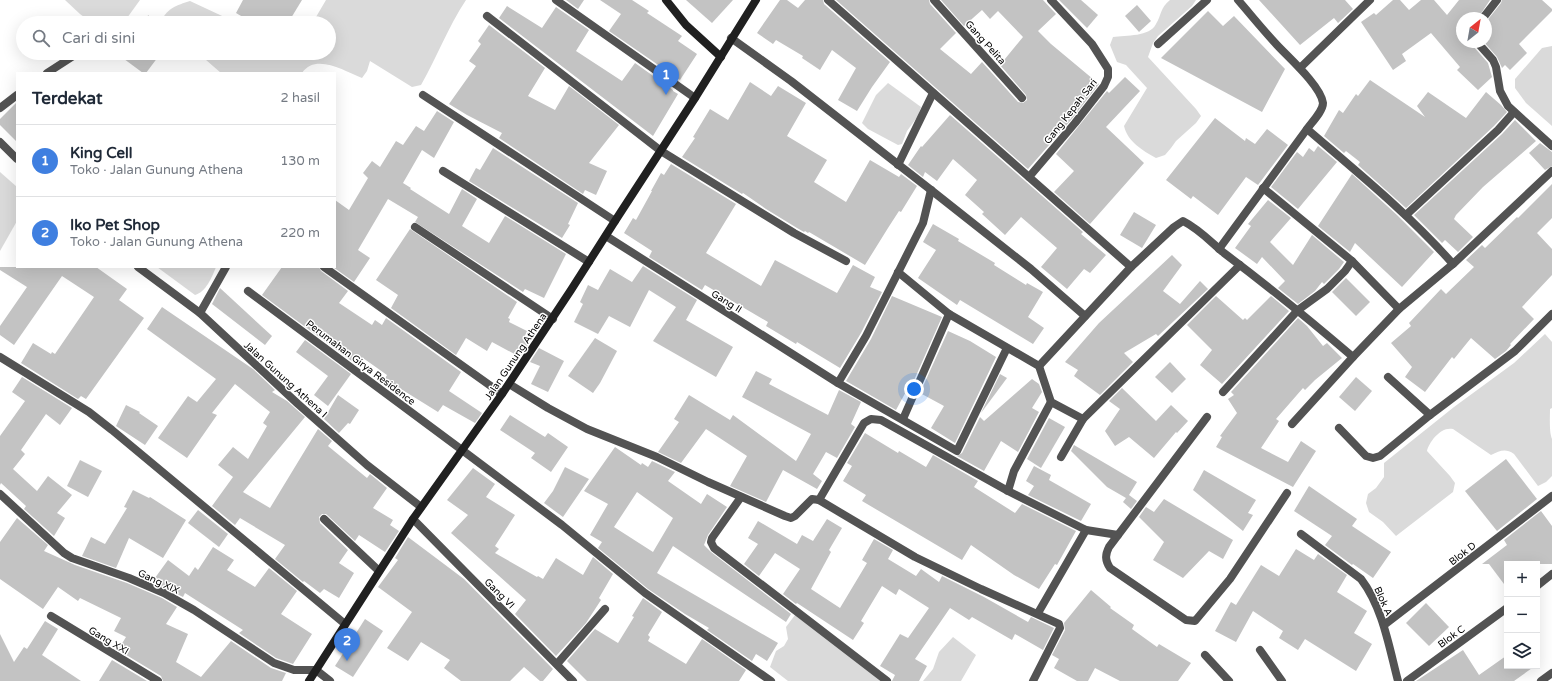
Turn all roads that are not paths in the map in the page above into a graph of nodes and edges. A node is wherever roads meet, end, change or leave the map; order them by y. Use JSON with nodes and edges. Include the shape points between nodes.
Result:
{"nodes":[{"id":1,"x":556,"y":0,"type":"edge"},
{"id":2,"x":666,"y":0,"type":"edge"},
{"id":3,"x":756,"y":0,"type":"edge"},
{"id":4,"x":828,"y":0,"type":"edge"},
{"id":5,"x":934,"y":0,"type":"edge"},
{"id":6,"x":1051,"y":0,"type":"edge"},
{"id":7,"x":1207,"y":0,"type":"edge"},
{"id":8,"x":1238,"y":0,"type":"edge"},
{"id":9,"x":1370,"y":0,"type":"edge"},
{"id":10,"x":1497,"y":0,"type":"edge"},
{"id":11,"x":1488,"y":12,"type":"edge"},
{"id":12,"x":487,"y":16,"type":"dead end"},
{"id":13,"x":731,"y":38,"type":"junction"},
{"id":14,"x":1158,"y":44,"type":"dead end"},
{"id":15,"x":1482,"y":48,"type":"edge"},
{"id":16,"x":721,"y":57,"type":"junction"},
{"id":17,"x":68,"y":60,"type":"edge"},
{"id":18,"x":1300,"y":68,"type":"junction"},
{"id":19,"x":50,"y":72,"type":"edge"},
{"id":20,"x":933,"y":93,"type":"junction"},
{"id":21,"x":16,"y":96,"type":"edge"},
{"id":22,"x":423,"y":96,"type":"dead end"},
{"id":23,"x":695,"y":98,"type":"junction"},
{"id":24,"x":1022,"y":98,"type":"dead end"},
{"id":25,"x":0,"y":108,"type":"edge"},
{"id":26,"x":1514,"y":112,"type":"junction"},
{"id":27,"x":1307,"y":129,"type":"junction"},
{"id":28,"x":0,"y":142,"type":"edge"},
{"id":29,"x":1552,"y":146,"type":"edge"},
{"id":30,"x":661,"y":151,"type":"junction"},
{"id":31,"x":16,"y":156,"type":"edge"},
{"id":32,"x":898,"y":165,"type":"junction"},
{"id":33,"x":443,"y":171,"type":"dead end"},
{"id":34,"x":1552,"y":171,"type":"edge"},
{"id":35,"x":1029,"y":177,"type":"junction"},
{"id":36,"x":1263,"y":188,"type":"junction"},
{"id":37,"x":931,"y":190,"type":"junction"},
{"id":38,"x":1406,"y":215,"type":"junction"},
{"id":39,"x":615,"y":221,"type":"junction"},
{"id":40,"x":415,"y":226,"type":"dead end"},
{"id":41,"x":606,"y":236,"type":"junction"},
{"id":42,"x":1219,"y":249,"type":"junction"},
{"id":43,"x":846,"y":261,"type":"dead end"},
{"id":44,"x":1352,"y":261,"type":"junction"},
{"id":45,"x":589,"y":262,"type":"junction"},
{"id":46,"x":1453,"y":264,"type":"junction"},
{"id":47,"x":1240,"y":265,"type":"junction"},
{"id":48,"x":1131,"y":267,"type":"junction"},
{"id":49,"x":139,"y":268,"type":"edge"},
{"id":50,"x":225,"y":268,"type":"edge"},
{"id":51,"x":325,"y":268,"type":"edge"},
{"id":52,"x":898,"y":272,"type":"junction"},
{"id":53,"x":248,"y":291,"type":"dead end"},
{"id":54,"x":1399,"y":309,"type":"junction"},
{"id":55,"x":1298,"y":310,"type":"junction"},
{"id":56,"x":200,"y":313,"type":"junction"},
{"id":57,"x":949,"y":314,"type":"junction"},
{"id":58,"x":1552,"y":314,"type":"edge"},
{"id":59,"x":1085,"y":316,"type":"junction"},
{"id":60,"x":553,"y":318,"type":"junction"},
{"id":61,"x":1007,"y":348,"type":"junction"},
{"id":62,"x":0,"y":357,"type":"edge"},
{"id":63,"x":1353,"y":357,"type":"junction"},
{"id":64,"x":1039,"y":366,"type":"junction"},
{"id":65,"x":1388,"y":377,"type":"dead end"},
{"id":66,"x":838,"y":383,"type":"junction"},
{"id":67,"x":509,"y":384,"type":"junction"},
{"id":68,"x":1223,"y":392,"type":"dead end"},
{"id":69,"x":502,"y":394,"type":"junction"},
{"id":70,"x":1050,"y":402,"type":"junction"},
{"id":71,"x":1430,"y":416,"type":"junction"},
{"id":72,"x":1207,"y":417,"type":"dead end"},
{"id":73,"x":903,"y":419,"type":"junction"},
{"id":74,"x":1083,"y":419,"type":"junction"},
{"id":75,"x":1292,"y":424,"type":"dead end"},
{"id":76,"x":1339,"y":428,"type":"dead end"},
{"id":77,"x":462,"y":450,"type":"junction"},
{"id":78,"x":1061,"y":457,"type":"dead end"},
{"id":79,"x":1008,"y":490,"type":"junction"},
{"id":80,"x":1286,"y":493,"type":"dead end"},
{"id":81,"x":0,"y":494,"type":"edge"},
{"id":82,"x":1552,"y":496,"type":"edge"},
{"id":83,"x":741,"y":497,"type":"junction"},
{"id":84,"x":819,"y":500,"type":"junction"},
{"id":85,"x":421,"y":507,"type":"junction"},
{"id":86,"x":324,"y":519,"type":"dead end"},
{"id":87,"x":413,"y":519,"type":"junction"},
{"id":88,"x":1086,"y":530,"type":"junction"},
{"id":89,"x":1301,"y":534,"type":"dead end"},
{"id":90,"x":1118,"y":535,"type":"junction"},
{"id":91,"x":379,"y":572,"type":"junction"},
{"id":92,"x":1552,"y":574,"type":"edge"},
{"id":93,"x":1540,"y":584,"type":"edge"},
{"id":94,"x":605,"y":609,"type":"dead end"},
{"id":95,"x":1504,"y":610,"type":"edge"},
{"id":96,"x":1038,"y":613,"type":"junction"},
{"id":97,"x":51,"y":616,"type":"dead end"},
{"id":98,"x":344,"y":624,"type":"junction"},
{"id":99,"x":1384,"y":625,"type":"junction"},
{"id":100,"x":1260,"y":650,"type":"dead end"},
{"id":101,"x":1205,"y":655,"type":"dead end"},
{"id":102,"x":557,"y":664,"type":"junction"},
{"id":103,"x":316,"y":670,"type":"junction"},
{"id":104,"x":1552,"y":673,"type":"edge"},
{"id":105,"x":158,"y":681,"type":"edge"},
{"id":106,"x":309,"y":681,"type":"edge"},
{"id":107,"x":330,"y":681,"type":"edge"},
{"id":108,"x":573,"y":681,"type":"edge"},
{"id":109,"x":770,"y":681,"type":"edge"},
{"id":110,"x":887,"y":681,"type":"edge"},
{"id":111,"x":1033,"y":681,"type":"edge"},
{"id":112,"x":1228,"y":681,"type":"edge"},
{"id":113,"x":1282,"y":681,"type":"edge"},
{"id":114,"x":1398,"y":681,"type":"edge"},
{"id":115,"x":1407,"y":681,"type":"edge"},
{"id":116,"x":1541,"y":681,"type":"edge"}],
"edges":[{"from":1,"to":23,"type":"street"},
{"from":2,"to":16,"type":"street","via":[[686,25]]},
{"from":3,"to":13,"type":"street","name":"Jalan Gunung Athena"},
{"from":4,"to":20,"type":"street"},
{"from":5,"to":24,"type":"street","name":"Gang Pelita"},
{"from":6,"to":35,"type":"street","name":"Gang Kepah Sari","via":[[1104,60],[1108,77],[1075,123]]},
{"from":7,"to":14,"type":"street"},
{"from":8,"to":18,"type":"street"},
{"from":9,"to":18,"type":"street"},
{"from":10,"to":11,"type":"street"},
{"from":12,"to":30,"type":"street"},
{"from":13,"to":16,"type":"street","name":"Jalan Gunung Athena"},
{"from":13,"to":32,"type":"street","via":[[791,81]]},
{"from":15,"to":26,"type":"street","via":[[1493,60],[1500,91]]},
{"from":16,"to":23,"type":"street","name":"Jalan Gunung Athena"},
{"from":17,"to":19,"type":"street"},
{"from":18,"to":27,"type":"street","via":[[1311,80],[1323,104]]},
{"from":20,"to":32,"type":"street"},
{"from":20,"to":35,"type":"street"},
{"from":21,"to":25,"type":"street"},
{"from":22,"to":39,"type":"street"},
{"from":23,"to":30,"type":"street","name":"Jalan Gunung Athena"},
{"from":26,"to":29,"type":"street"},
{"from":26,"to":38,"type":"street"},
{"from":27,"to":36,"type":"street"},
{"from":27,"to":38,"type":"street"},
{"from":28,"to":31,"type":"street"},
{"from":30,"to":39,"type":"street","name":"Jalan Gunung Athena"},
{"from":30,"to":43,"type":"street","via":[[794,234]]},
{"from":32,"to":37,"type":"street"},
{"from":33,"to":45,"type":"street"},
{"from":34,"to":46,"type":"street"},
{"from":35,"to":48,"type":"street"},
{"from":36,"to":42,"type":"street"},
{"from":36,"to":44,"type":"street"},
{"from":37,"to":52,"type":"street","via":[[923,223]]},
{"from":37,"to":59,"type":"street","via":[[1031,269]]},
{"from":38,"to":46,"type":"street"},
{"from":39,"to":41,"type":"street","name":"Jalan Gunung Athena"},
{"from":40,"to":60,"type":"street"},
{"from":41,"to":45,"type":"street","name":"Jalan Gunung Athena"},
{"from":41,"to":66,"type":"street","name":"Gang II"},
{"from":42,"to":47,"type":"street"},
{"from":42,"to":48,"type":"street","via":[[1183,222],[1174,227]]},
{"from":44,"to":54,"type":"street"},
{"from":44,"to":55,"type":"street","via":[[1327,289]]},
{"from":45,"to":60,"type":"street","name":"Jalan Gunung Athena"},
{"from":46,"to":54,"type":"street"},
{"from":47,"to":55,"type":"street"},
{"from":47,"to":74,"type":"street"},
{"from":48,"to":59,"type":"street"},
{"from":49,"to":56,"type":"street","name":"Jalan Gunung Athena I"},
{"from":50,"to":56,"type":"street"},
{"from":51,"to":69,"type":"street"},
{"from":52,"to":57,"type":"street"},
{"from":52,"to":66,"type":"street","via":[[866,336]]},
{"from":53,"to":77,"type":"street","name":"Perumahan Girya Residence"},
{"from":54,"to":63,"type":"street"},
{"from":55,"to":63,"type":"street"},
{"from":55,"to":68,"type":"street"},
{"from":56,"to":85,"type":"street","name":"Jalan Gunung Athena I","via":[[367,465]]},
{"from":57,"to":61,"type":"street"},
{"from":57,"to":73,"type":"street"},
{"from":58,"to":71,"type":"street","via":[[1515,351]]},
{"from":59,"to":64,"type":"street"},
{"from":60,"to":67,"type":"street","name":"Jalan Gunung Athena"},
{"from":61,"to":64,"type":"street"},
{"from":61,"to":73,"type":"street","name":"Gang II","via":[[957,451]]},
{"from":62,"to":98,"type":"street","via":[[89,412]]},
{"from":63,"to":75,"type":"street"},
{"from":64,"to":70,"type":"street"},
{"from":65,"to":71,"type":"street"},
{"from":66,"to":73,"type":"street","name":"Gang II"},
{"from":67,"to":69,"type":"street","name":"Jalan Gunung Athena"},
{"from":67,"to":83,"type":"street","via":[[587,429],[657,457]]},
{"from":69,"to":77,"type":"street","name":"Jalan Gunung Athena"},
{"from":70,"to":74,"type":"street"},
{"from":70,"to":79,"type":"street","via":[[1014,471]]},
{"from":71,"to":76,"type":"street","via":[[1380,456],[1373,458],[1366,456]]},
{"from":72,"to":90,"type":"street"},
{"from":74,"to":78,"type":"street"},
{"from":77,"to":85,"type":"street","name":"Jalan Gunung Athena"},
{"from":77,"to":109,"type":"street","name":"Perumahan Girya Residence","via":[[562,525],[645,593]]},
{"from":79,"to":84,"type":"street","via":[[881,420],[871,419],[864,424]]},
{"from":79,"to":88,"type":"street"},
{"from":80,"to":90,"type":"street","via":[[1230,579],[1195,621],[1186,620],[1110,568],[1106,554]]},
{"from":81,"to":103,"type":"street","name":"Gang XIX","via":[[72,558],[164,593],[274,664],[294,670]]},
{"from":82,"to":99,"type":"street","name":"Blok D"},
{"from":83,"to":84,"type":"street","via":[[791,518],[812,499]]},
{"from":83,"to":110,"type":"street","via":[[712,538],[714,548]]},
{"from":84,"to":96,"type":"street","via":[[915,557]]},
{"from":85,"to":87,"type":"street","name":"Jalan Gunung Athena"},
{"from":86,"to":91,"type":"street"},
{"from":87,"to":91,"type":"street","name":"Jalan Gunung Athena"},
{"from":87,"to":102,"type":"street","name":"Gang VI"},
{"from":88,"to":90,"type":"street"},
{"from":88,"to":96,"type":"street"},
{"from":89,"to":99,"type":"street","name":"Blok A","via":[[1361,579],[1368,588]]},
{"from":91,"to":98,"type":"street","name":"Jalan Gunung Athena"},
{"from":92,"to":93,"type":"street"},
{"from":94,"to":102,"type":"street"},
{"from":95,"to":115,"type":"street","name":"Blok C"},
{"from":96,"to":111,"type":"street","via":[[1060,626]]},
{"from":97,"to":105,"type":"street","name":"Gang XXI"},
{"from":98,"to":103,"type":"street","name":"Jalan Gunung Athena"},
{"from":99,"to":114,"type":"street","name":"Blok A"},
{"from":100,"to":113,"type":"street"},
{"from":101,"to":112,"type":"street"},
{"from":102,"to":108,"type":"street","name":"Gang VI"},
{"from":103,"to":106,"type":"street","name":"Jalan Gunung Athena"},
{"from":103,"to":107,"type":"street"},
{"from":104,"to":116,"type":"street"}]}
